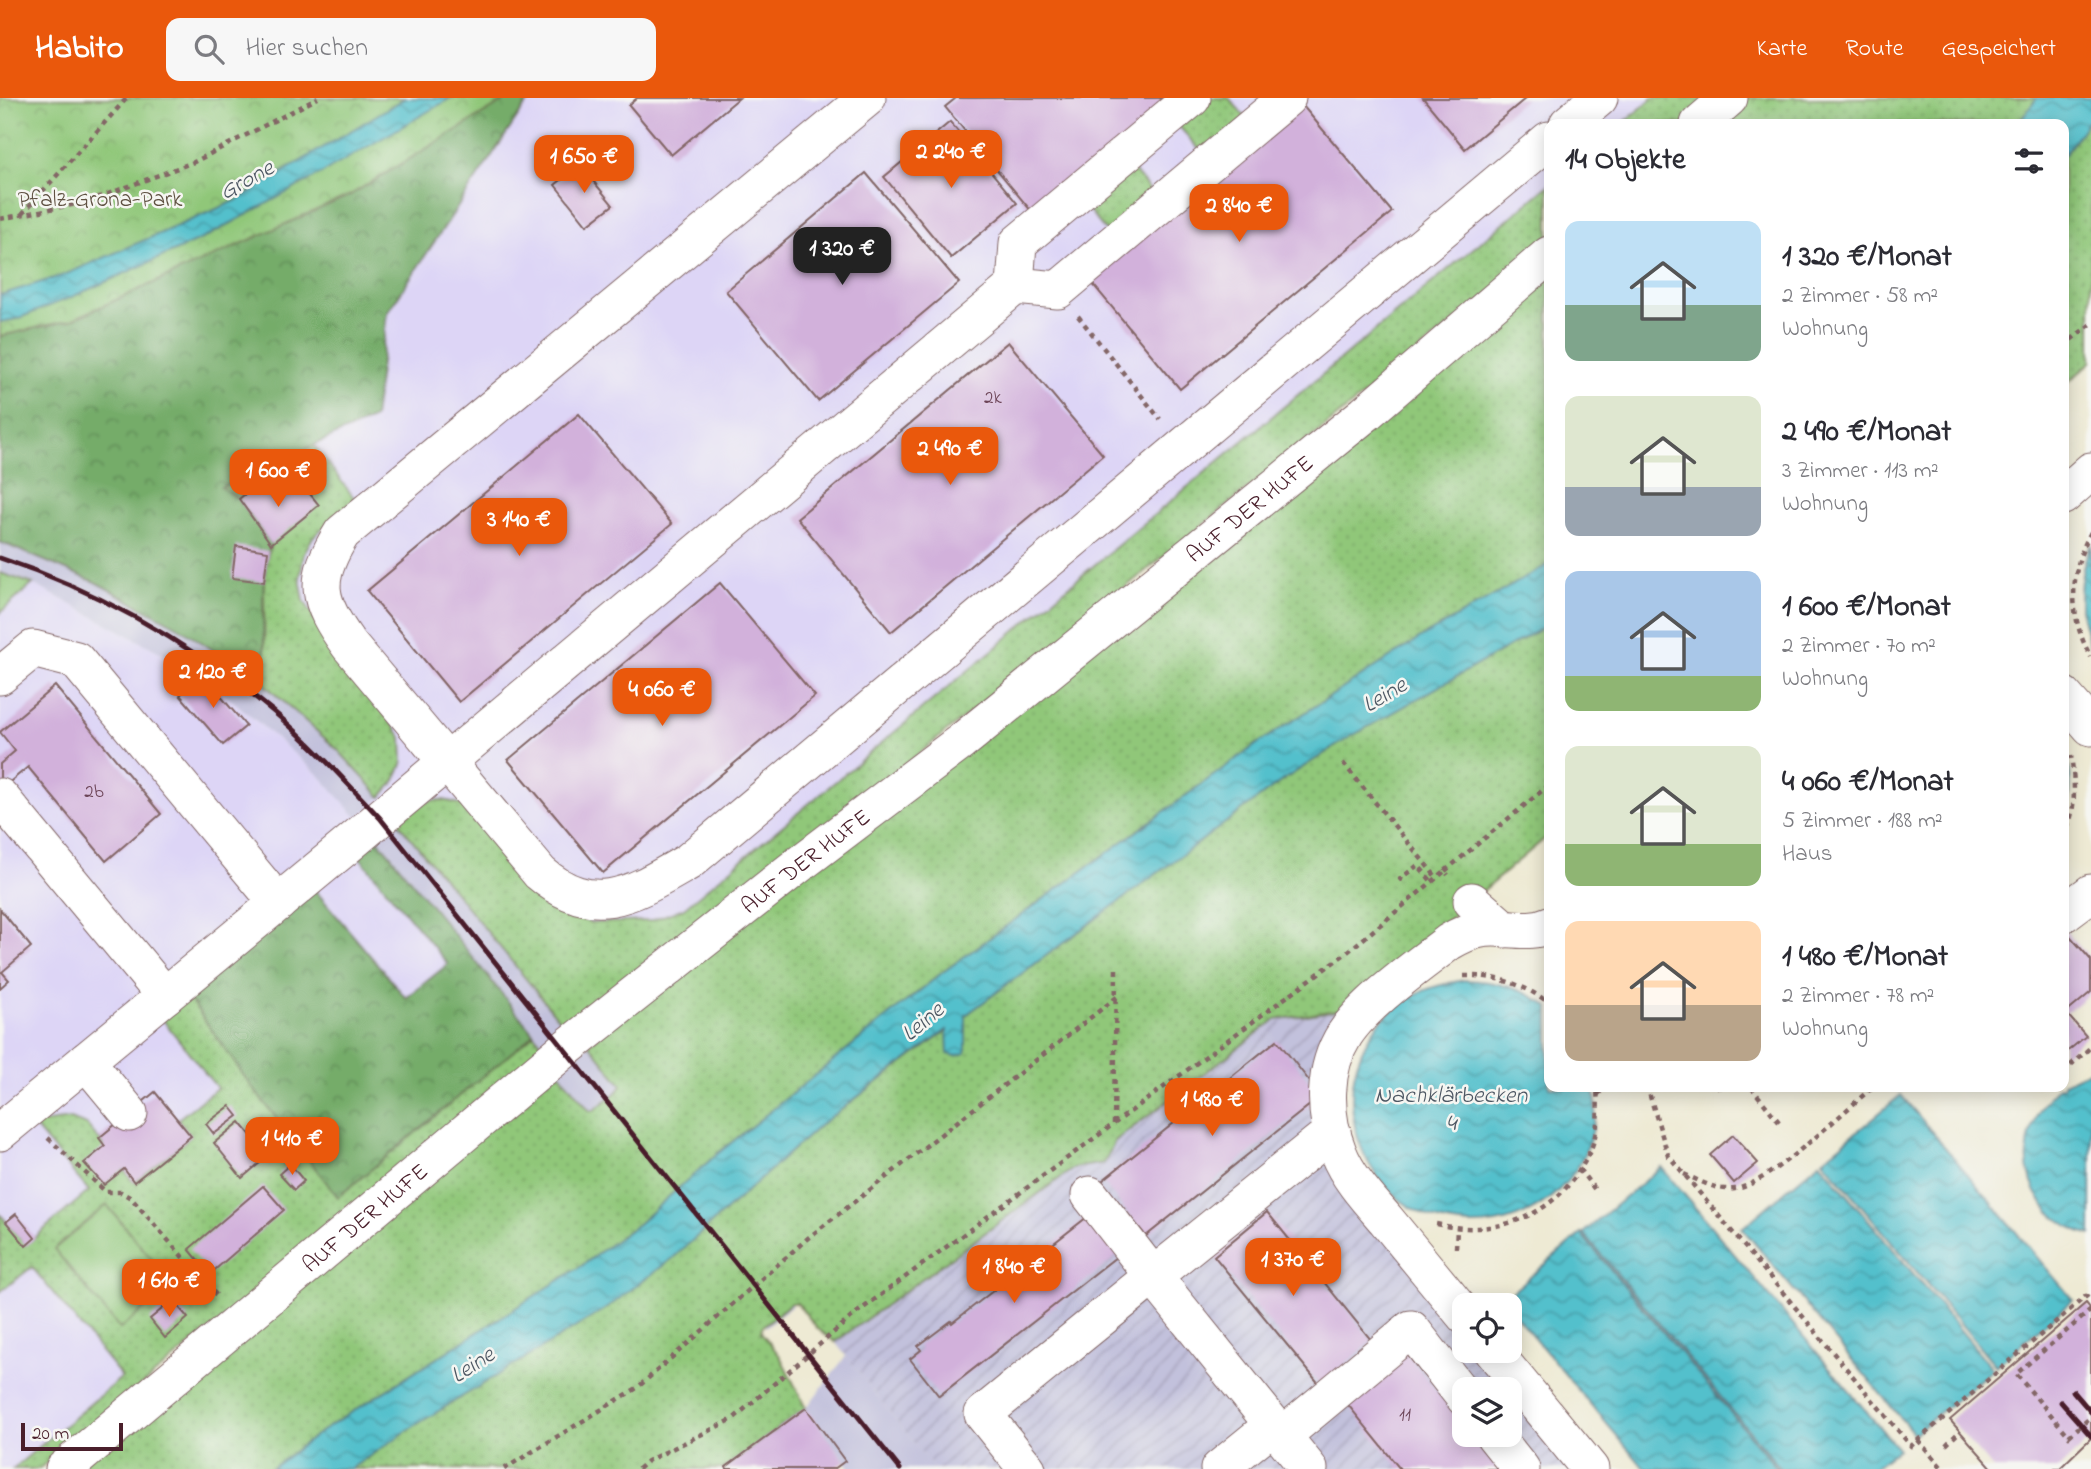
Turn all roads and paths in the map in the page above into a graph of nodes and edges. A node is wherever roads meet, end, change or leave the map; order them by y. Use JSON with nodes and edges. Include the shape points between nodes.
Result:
{"nodes":[{"id":1,"x":127,"y":98,"type":"edge"},
{"id":2,"x":318,"y":98,"type":"edge"},
{"id":3,"x":867,"y":98,"type":"edge"},
{"id":4,"x":1192,"y":98,"type":"edge"},
{"id":5,"x":1287,"y":98,"type":"edge"},
{"id":6,"x":1599,"y":98,"type":"edge"},
{"id":7,"x":1729,"y":98,"type":"edge"},
{"id":8,"x":1574,"y":119,"type":"edge"},
{"id":9,"x":1705,"y":119,"type":"edge"},
{"id":10,"x":1544,"y":144,"type":"edge"},
{"id":11,"x":20,"y":215,"type":"junction"},
{"id":12,"x":0,"y":219,"type":"edge"},
{"id":13,"x":1544,"y":259,"type":"edge"},
{"id":14,"x":1015,"y":286,"type":"junction"},
{"id":15,"x":1058,"y":290,"type":"junction"},
{"id":16,"x":2091,"y":324,"type":"edge"},
{"id":17,"x":2069,"y":341,"type":"edge"},
{"id":18,"x":1182,"y":447,"type":"junction"},
{"id":19,"x":2091,"y":471,"type":"edge"},
{"id":20,"x":2069,"y":491,"type":"edge"},
{"id":21,"x":2091,"y":531,"type":"edge"},
{"id":22,"x":2091,"y":657,"type":"edge"},
{"id":23,"x":0,"y":676,"type":"edge"},
{"id":24,"x":2069,"y":710,"type":"edge"},
{"id":25,"x":2080,"y":738,"type":"edge"},
{"id":26,"x":447,"y":762,"type":"junction"},
{"id":27,"x":1343,"y":763,"type":"dead end"},
{"id":28,"x":1544,"y":789,"type":"edge"},
{"id":29,"x":0,"y":797,"type":"edge"},
{"id":30,"x":2069,"y":822,"type":"edge"},
{"id":31,"x":1445,"y":871,"type":"junction"},
{"id":32,"x":1434,"y":880,"type":"junction"},
{"id":33,"x":1402,"y":881,"type":"dead end"},
{"id":34,"x":2091,"y":892,"type":"edge"},
{"id":35,"x":1472,"y":901,"type":"joint"},
{"id":36,"x":278,"y":903,"type":"junction"},
{"id":37,"x":2069,"y":909,"type":"edge"},
{"id":38,"x":1544,"y":926,"type":"edge"},
{"id":39,"x":1504,"y":929,"type":"junction"},
{"id":40,"x":1116,"y":969,"type":"dead end"},
{"id":41,"x":1456,"y":977,"type":"dead end"},
{"id":42,"x":165,"y":996,"type":"junction"},
{"id":43,"x":1116,"y":997,"type":"junction"},
{"id":44,"x":1544,"y":999,"type":"edge"},
{"id":45,"x":2091,"y":1047,"type":"edge"},
{"id":46,"x":86,"y":1061,"type":"junction"},
{"id":47,"x":2069,"y":1067,"type":"edge"},
{"id":48,"x":1600,"y":1092,"type":"edge"},
{"id":49,"x":1648,"y":1092,"type":"edge"},
{"id":50,"x":1756,"y":1092,"type":"edge"},
{"id":51,"x":1867,"y":1092,"type":"edge"},
{"id":52,"x":1597,"y":1095,"type":"joint"},
{"id":53,"x":129,"y":1113,"type":"dead end"},
{"id":54,"x":1779,"y":1122,"type":"dead end"},
{"id":55,"x":11,"y":1123,"type":"edge"},
{"id":56,"x":1114,"y":1124,"type":"junction"},
{"id":57,"x":1332,"y":1132,"type":"junction"},
{"id":58,"x":1580,"y":1169,"type":"junction"},
{"id":59,"x":1684,"y":1174,"type":"junction"},
{"id":60,"x":1596,"y":1191,"type":"dead end"},
{"id":61,"x":1090,"y":1195,"type":"dead end"},
{"id":62,"x":1432,"y":1223,"type":"dead end"},
{"id":63,"x":1153,"y":1276,"type":"junction"},
{"id":64,"x":1452,"y":1300,"type":"edge"},
{"id":65,"x":2091,"y":1302,"type":"edge"},
{"id":66,"x":2091,"y":1310,"type":"edge"},
{"id":67,"x":236,"y":1325,"type":"junction"},
{"id":68,"x":1503,"y":1363,"type":"edge"},
{"id":69,"x":1452,"y":1382,"type":"edge"},
{"id":70,"x":2091,"y":1417,"type":"edge"},
{"id":71,"x":1278,"y":1431,"type":"junction"},
{"id":72,"x":1960,"y":1432,"type":"dead end"},
{"id":73,"x":1918,"y":1440,"type":"junction"},
{"id":74,"x":1946,"y":1445,"type":"dead end"},
{"id":75,"x":1504,"y":1447,"type":"edge"},
{"id":76,"x":64,"y":1469,"type":"edge"},
{"id":77,"x":504,"y":1469,"type":"edge"},
{"id":78,"x":638,"y":1469,"type":"edge"},
{"id":79,"x":1027,"y":1469,"type":"edge"},
{"id":80,"x":1219,"y":1469,"type":"edge"},
{"id":81,"x":1309,"y":1469,"type":"edge"},
{"id":82,"x":1521,"y":1469,"type":"edge"},
{"id":83,"x":1590,"y":1469,"type":"edge"},
{"id":84,"x":1943,"y":1469,"type":"edge"}],
"edges":[{"from":1,"to":11,"type":"path"},
{"from":2,"to":11,"type":"path","via":[[194,162],[86,202]]},
{"from":3,"to":26,"type":"lane","via":[[342,533],[326,558],[321,586],[330,617]]},
{"from":4,"to":14,"type":"lane","via":[[1018,243]]},
{"from":5,"to":15,"type":"lane"},
{"from":6,"to":8,"type":"lane"},
{"from":7,"to":9,"type":"lane"},
{"from":10,"to":18,"type":"lane"},
{"from":11,"to":12,"type":"path"},
{"from":13,"to":67,"type":"lane","name":"AUF DER HUFE","via":[[1355,423],[961,742],[565,1049]]},
{"from":14,"to":15,"type":"lane"},
{"from":14,"to":26,"type":"lane"},
{"from":15,"to":18,"type":"path"},
{"from":16,"to":17,"type":"path"},
{"from":18,"to":26,"type":"lane","via":[[688,862],[636,892],[601,900],[556,886]]},
{"from":19,"to":20,"type":"lane"},
{"from":21,"to":22,"type":"path","via":[[2075,576],[2074,607]]},
{"from":23,"to":36,"type":"lane","via":[[33,649],[76,660]]},
{"from":24,"to":25,"type":"lane"},
{"from":25,"to":30,"type":"path"},
{"from":26,"to":36,"type":"lane"},
{"from":27,"to":32,"type":"path"},
{"from":28,"to":31,"type":"path"},
{"from":29,"to":42,"type":"lane"},
{"from":31,"to":32,"type":"path"},
{"from":31,"to":35,"type":"path"},
{"from":32,"to":33,"type":"path","via":[[1418,864]]},
{"from":32,"to":56,"type":"path","via":[[1345,954]]},
{"from":34,"to":37,"type":"lane"},
{"from":35,"to":39,"type":"lane"},
{"from":36,"to":42,"type":"lane"},
{"from":38,"to":39,"type":"lane"},
{"from":39,"to":57,"type":"lane","via":[[1482,929],[1449,942],[1367,1009],[1346,1032],[1331,1059]]},
{"from":40,"to":43,"type":"path"},
{"from":41,"to":44,"type":"path","via":[[1503,979]]},
{"from":42,"to":46,"type":"lane"},
{"from":43,"to":56,"type":"path"},
{"from":43,"to":77,"type":"path","via":[[808,1238],[637,1388]]},
{"from":45,"to":47,"type":"path"},
{"from":46,"to":53,"type":"lane"},
{"from":46,"to":55,"type":"lane"},
{"from":48,"to":52,"type":"path"},
{"from":49,"to":59,"type":"path","via":[[1668,1155]]},
{"from":50,"to":54,"type":"path"},
{"from":51,"to":59,"type":"path","via":[[1782,1165],[1751,1184],[1716,1188]]},
{"from":52,"to":58,"type":"path","via":[[1598,1118],[1591,1149]]},
{"from":55,"to":67,"type":"path","via":[[106,1192],[121,1192],[131,1198],[217,1295]]},
{"from":56,"to":78,"type":"path","via":[[855,1314],[733,1419]]},
{"from":57,"to":63,"type":"lane"},
{"from":57,"to":64,"type":"lane","via":[[1354,1181]]},
{"from":58,"to":60,"type":"path"},
{"from":58,"to":62,"type":"path","via":[[1564,1191],[1516,1222],[1479,1230]]},
{"from":59,"to":73,"type":"path","via":[[1911,1446]]},
{"from":61,"to":63,"type":"lane"},
{"from":63,"to":71,"type":"lane"},
{"from":63,"to":79,"type":"lane","via":[[983,1414]]},
{"from":65,"to":73,"type":"path","via":[[2086,1296]]},
{"from":66,"to":70,"type":"path","via":[[2017,1374],[2070,1436]]},
{"from":67,"to":76,"type":"lane","name":"AUF DER HUFE"},
{"from":68,"to":83,"type":"lane"},
{"from":69,"to":71,"type":"lane","via":[[1410,1329]]},
{"from":71,"to":80,"type":"lane"},
{"from":71,"to":81,"type":"lane"},
{"from":72,"to":74,"type":"path"},
{"from":73,"to":84,"type":"path"},
{"from":75,"to":82,"type":"lane"}]}
